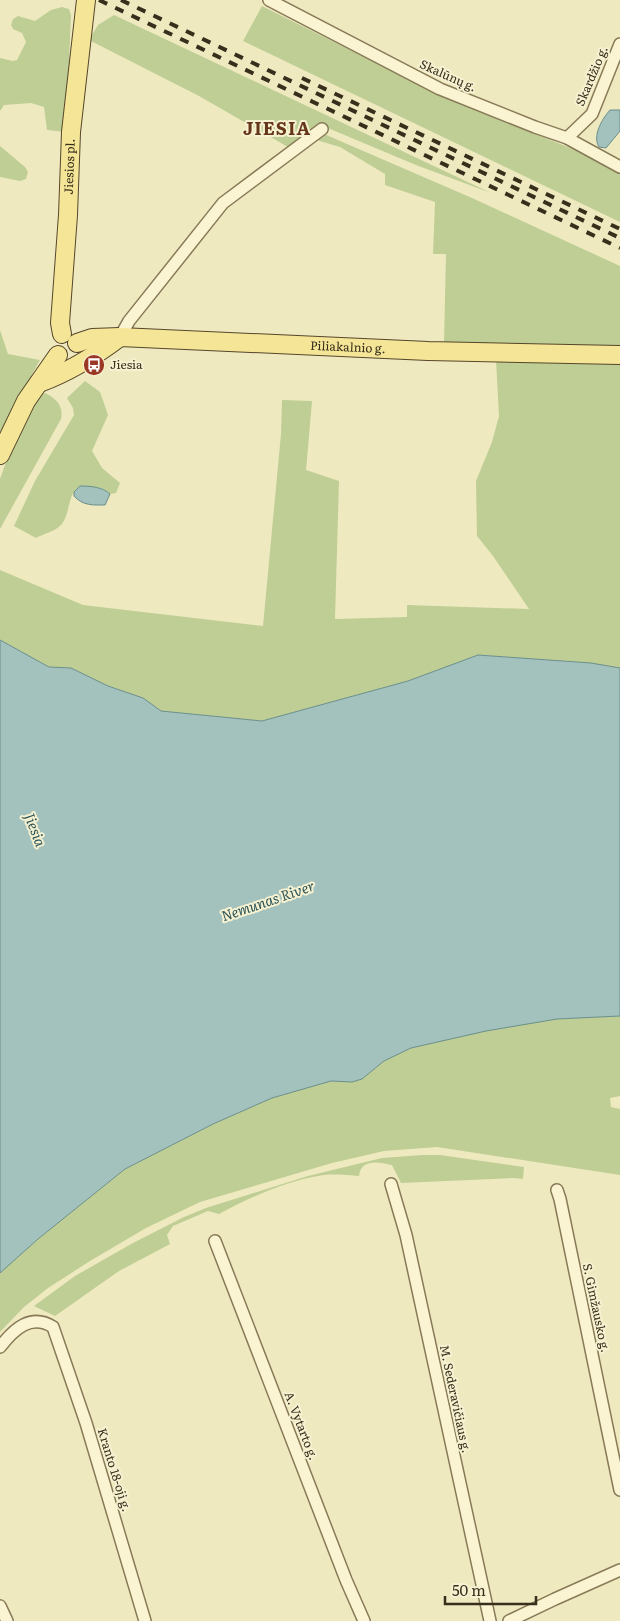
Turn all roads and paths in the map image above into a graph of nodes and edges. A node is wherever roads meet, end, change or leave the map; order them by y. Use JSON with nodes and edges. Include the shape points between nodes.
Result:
{"nodes":[{"id":1,"x":86,"y":0,"type":"edge"},
{"id":2,"x":269,"y":0,"type":"edge"},
{"id":3,"x":620,"y":44,"type":"edge"},
{"id":4,"x":322,"y":129,"type":"dead end"},
{"id":5,"x":567,"y":138,"type":"junction"},
{"id":6,"x":620,"y":167,"type":"edge"},
{"id":7,"x":120,"y":337,"type":"junction"},
{"id":8,"x":70,"y":338,"type":"junction"},
{"id":9,"x":620,"y":355,"type":"edge"},
{"id":10,"x":39,"y":383,"type":"junction"},
{"id":11,"x":0,"y":455,"type":"edge"},
{"id":12,"x":391,"y":1184,"type":"dead end"},
{"id":13,"x":557,"y":1190,"type":"dead end"},
{"id":14,"x":215,"y":1241,"type":"dead end"},
{"id":15,"x":0,"y":1347,"type":"edge"},
{"id":16,"x":620,"y":1490,"type":"edge"},
{"id":17,"x":620,"y":1570,"type":"edge"},
{"id":18,"x":0,"y":1606,"type":"edge"},
{"id":19,"x":7,"y":1621,"type":"edge"},
{"id":20,"x":145,"y":1621,"type":"edge"},
{"id":21,"x":364,"y":1621,"type":"edge"},
{"id":22,"x":490,"y":1621,"type":"edge"},
{"id":23,"x":509,"y":1621,"type":"edge"}],
"edges":[{"from":1,"to":8,"type":"main road","name":"Jiesios pl.","via":[[71,132],[60,323]]},
{"from":2,"to":5,"type":"street","name":"Skalūnų g.","via":[[440,89]]},
{"from":3,"to":5,"type":"street","name":"Skardžio g.","via":[[592,114]]},
{"from":4,"to":7,"type":"street","via":[[223,203],[129,321]]},
{"from":5,"to":6,"type":"street","name":"Skalūnų g."},
{"from":7,"to":8,"type":"main road","name":"Piliakalnio g."},
{"from":7,"to":9,"type":"main road","name":"Piliakalnio g.","via":[[428,351]]},
{"from":7,"to":10,"type":"main road","via":[[74,368]]},
{"from":8,"to":10,"type":"main road","name":"Jiesios pl.","via":[[56,338],[54,345],[58,355]]},
{"from":10,"to":11,"type":"main road","via":[[26,401]]},
{"from":12,"to":22,"type":"street","name":"M. Sederavičiaus g.","via":[[406,1235]]},
{"from":13,"to":16,"type":"street","name":"S. Gimžausko g."},
{"from":14,"to":21,"type":"street","name":"A. Vytarto g."},
{"from":15,"to":20,"type":"street","name":"Kranto 18-oji g.","via":[[22,1326],[31,1322],[38,1320],[53,1327],[86,1423]]},
{"from":17,"to":23,"type":"street"},
{"from":18,"to":19,"type":"street"}]}
